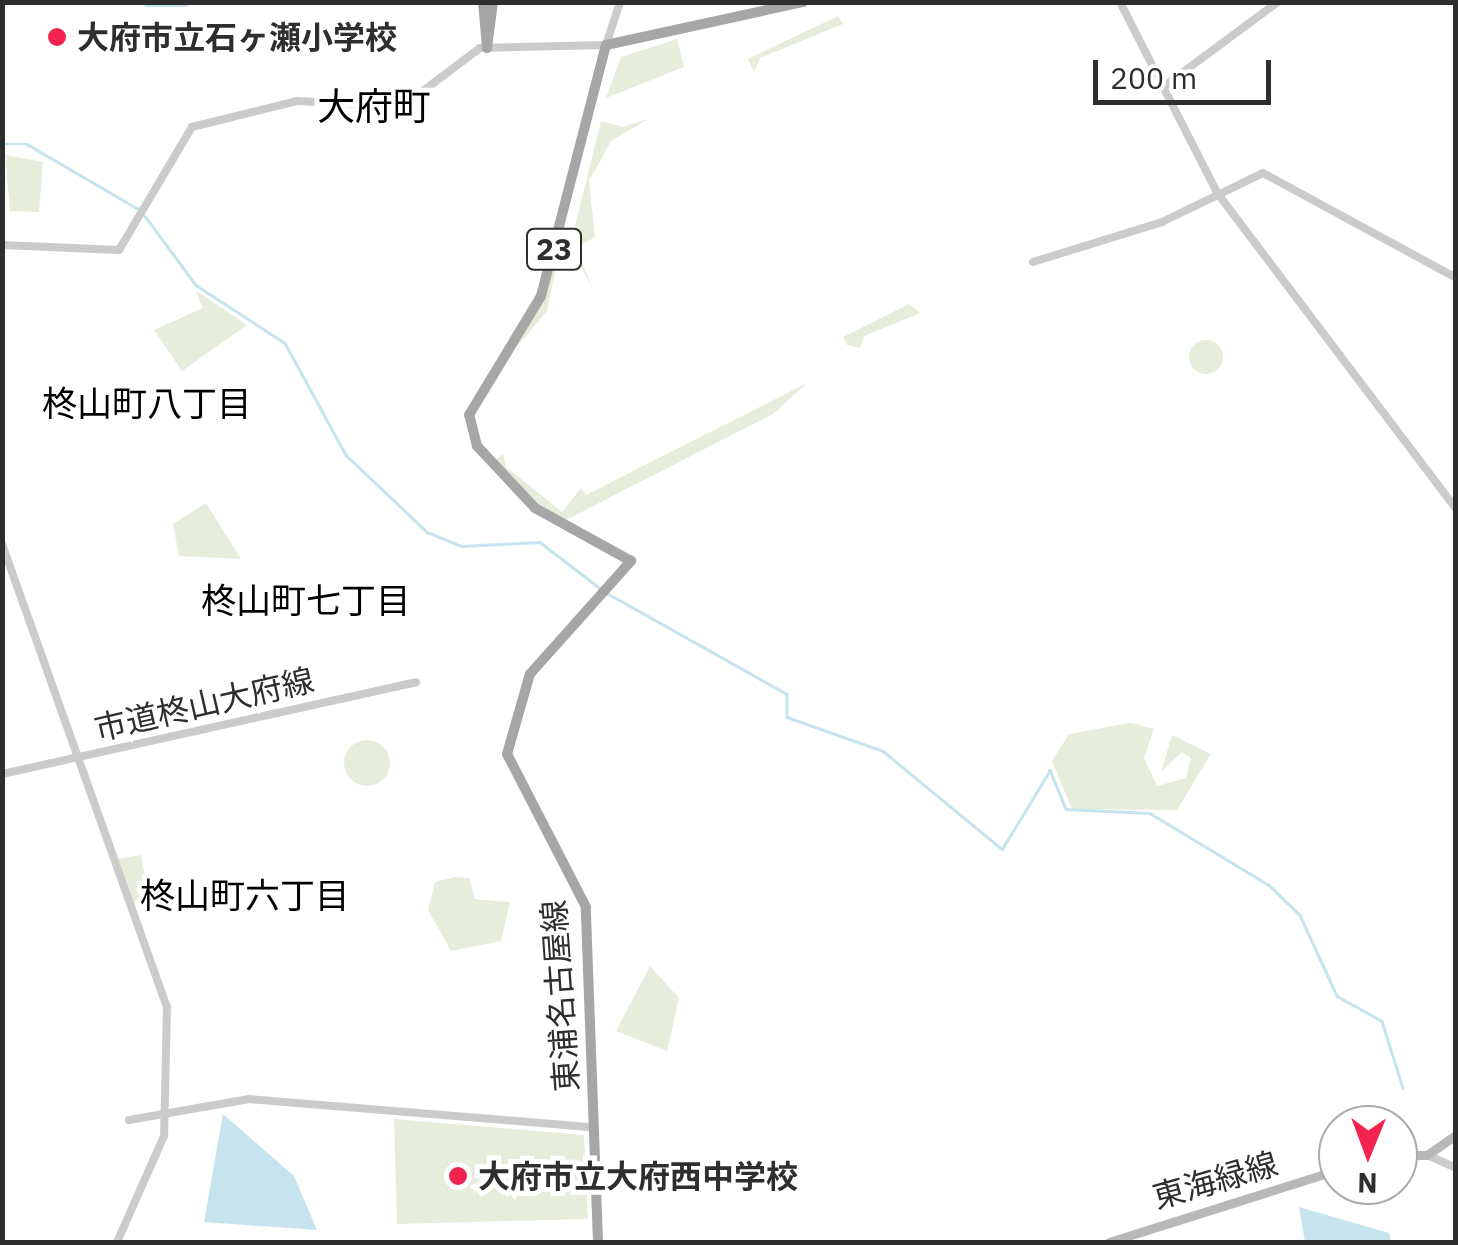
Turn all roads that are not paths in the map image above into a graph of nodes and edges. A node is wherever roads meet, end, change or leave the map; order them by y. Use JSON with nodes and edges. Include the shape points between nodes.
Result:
{"nodes":[{"id":1,"x":483,"y":2,"type":"edge"},
{"id":2,"x":493,"y":2,"type":"edge"},
{"id":3,"x":620,"y":2,"type":"edge"},
{"id":4,"x":804,"y":2,"type":"edge"},
{"id":5,"x":1120,"y":2,"type":"edge"},
{"id":6,"x":1278,"y":2,"type":"edge"},
{"id":7,"x":606,"y":45,"type":"junction"},
{"id":8,"x":486,"y":48,"type":"junction"},
{"id":9,"x":1163,"y":87,"type":"junction"},
{"id":10,"x":1218,"y":194,"type":"junction"},
{"id":11,"x":2,"y":246,"type":"edge"},
{"id":12,"x":1033,"y":262,"type":"dead end"},
{"id":13,"x":1456,"y":278,"type":"edge"},
{"id":14,"x":1456,"y":509,"type":"edge"},
{"id":15,"x":2,"y":544,"type":"edge"},
{"id":16,"x":416,"y":682,"type":"dead end"},
{"id":17,"x":76,"y":758,"type":"junction"},
{"id":18,"x":2,"y":774,"type":"edge"},
{"id":19,"x":169,"y":1112,"type":"junction"},
{"id":20,"x":129,"y":1120,"type":"dead end"},
{"id":21,"x":592,"y":1128,"type":"junction"},
{"id":22,"x":1456,"y":1135,"type":"edge"},
{"id":23,"x":1418,"y":1155,"type":"edge"},
{"id":24,"x":1427,"y":1155,"type":"junction"},
{"id":25,"x":1456,"y":1168,"type":"edge"},
{"id":26,"x":1318,"y":1176,"type":"edge"},
{"id":27,"x":117,"y":1242,"type":"edge"},
{"id":28,"x":598,"y":1242,"type":"edge"},
{"id":29,"x":1108,"y":1242,"type":"edge"}],
"edges":[{"from":1,"to":8,"type":"main road"},
{"from":2,"to":8,"type":"main road"},
{"from":3,"to":7,"type":"street"},
{"from":4,"to":7,"type":"main road"},
{"from":5,"to":9,"type":"street"},
{"from":6,"to":9,"type":"street"},
{"from":7,"to":8,"type":"street"},
{"from":7,"to":21,"type":"main road","name":"東浦名古屋線","number":"23","via":[[541,296],[469,414],[477,446],[535,508],[630,556],[606,593],[523,685],[507,754],[586,907]]},
{"from":8,"to":11,"type":"street","via":[[461,55],[393,109],[297,101],[192,127],[164,161],[145,216],[110,253]]},
{"from":9,"to":10,"type":"street"},
{"from":10,"to":12,"type":"street"},
{"from":10,"to":13,"type":"street","via":[[1263,173]]},
{"from":10,"to":14,"type":"street"},
{"from":15,"to":17,"type":"street"},
{"from":16,"to":17,"type":"street","name":"市道柊山大府線"},
{"from":17,"to":18,"type":"street","name":"市道柊山大府線"},
{"from":17,"to":19,"type":"street","via":[[167,1007]]},
{"from":19,"to":20,"type":"street"},
{"from":19,"to":21,"type":"street","via":[[248,1099]]},
{"from":19,"to":27,"type":"street"},
{"from":21,"to":28,"type":"main road","name":"東浦名古屋線","number":"23"},
{"from":22,"to":24,"type":"main road"},
{"from":23,"to":24,"type":"main road"},
{"from":24,"to":25,"type":"street"},
{"from":26,"to":29,"type":"main road","name":"東海緑線"}]}
